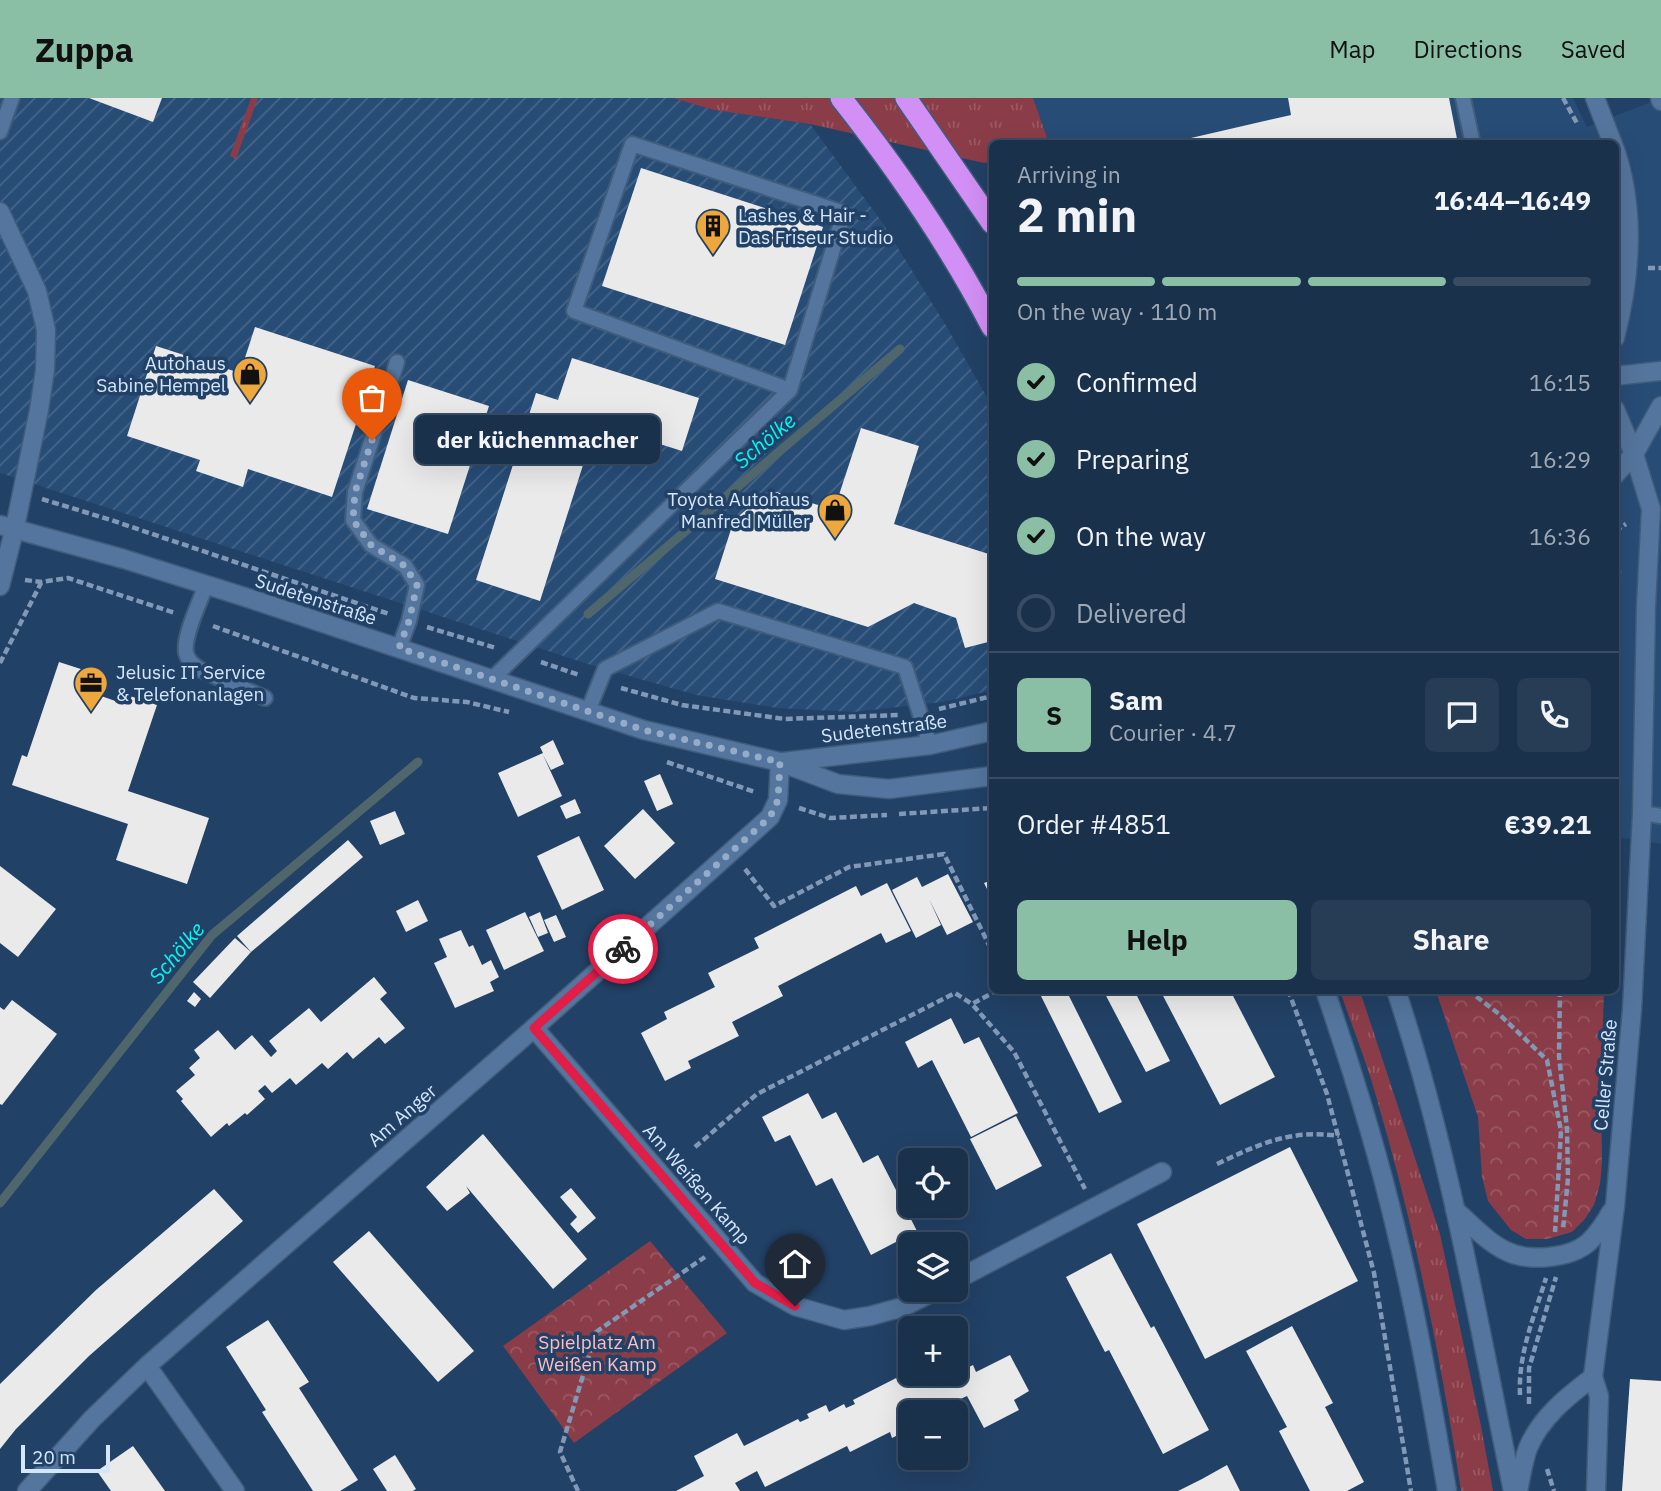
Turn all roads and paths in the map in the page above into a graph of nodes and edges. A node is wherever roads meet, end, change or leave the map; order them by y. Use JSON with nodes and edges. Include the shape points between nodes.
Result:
{"nodes":[{"id":1,"x":12,"y":98,"type":"edge"},
{"id":2,"x":841,"y":98,"type":"edge"},
{"id":3,"x":906,"y":98,"type":"edge"},
{"id":4,"x":1463,"y":98,"type":"edge"},
{"id":5,"x":1563,"y":98,"type":"edge"},
{"id":6,"x":1595,"y":98,"type":"edge"},
{"id":7,"x":0,"y":132,"type":"edge"},
{"id":8,"x":1583,"y":135,"type":"dead end"},
{"id":9,"x":1472,"y":140,"type":"edge"},
{"id":10,"x":1612,"y":140,"type":"edge"},
{"id":11,"x":1619,"y":165,"type":"edge"},
{"id":12,"x":0,"y":212,"type":"edge"},
{"id":13,"x":989,"y":219,"type":"edge"},
{"id":14,"x":989,"y":322,"type":"edge"},
{"id":15,"x":1619,"y":322,"type":"edge"},
{"id":16,"x":397,"y":362,"type":"dead end"},
{"id":17,"x":1661,"y":371,"type":"edge"},
{"id":18,"x":1619,"y":376,"type":"edge"},
{"id":19,"x":790,"y":390,"type":"junction"},
{"id":20,"x":1661,"y":406,"type":"edge"},
{"id":21,"x":1619,"y":418,"type":"edge"},
{"id":22,"x":1634,"y":454,"type":"junction"},
{"id":23,"x":1619,"y":471,"type":"edge"},
{"id":24,"x":22,"y":494,"type":"junction"},
{"id":25,"x":8,"y":526,"type":"edge"},
{"id":26,"x":1,"y":581,"type":"edge"},
{"id":27,"x":41,"y":582,"type":"junction"},
{"id":28,"x":206,"y":585,"type":"junction"},
{"id":29,"x":194,"y":620,"type":"junction"},
{"id":30,"x":409,"y":621,"type":"junction"},
{"id":31,"x":399,"y":648,"type":"junction"},
{"id":32,"x":517,"y":654,"type":"junction"},
{"id":33,"x":0,"y":663,"type":"edge"},
{"id":34,"x":492,"y":679,"type":"junction"},
{"id":35,"x":600,"y":682,"type":"junction"},
{"id":36,"x":989,"y":697,"type":"edge"},
{"id":37,"x":265,"y":698,"type":"dead end"},
{"id":38,"x":588,"y":711,"type":"junction"},
{"id":39,"x":515,"y":714,"type":"dead end"},
{"id":40,"x":920,"y":714,"type":"junction"},
{"id":41,"x":989,"y":732,"type":"edge"},
{"id":42,"x":930,"y":745,"type":"junction"},
{"id":43,"x":655,"y":758,"type":"dead end"},
{"id":44,"x":780,"y":762,"type":"junction"},
{"id":45,"x":989,"y":776,"type":"edge"},
{"id":46,"x":778,"y":800,"type":"junction"},
{"id":47,"x":1642,"y":813,"type":"junction"},
{"id":48,"x":1661,"y":816,"type":"edge"},
{"id":49,"x":731,"y":852,"type":"junction"},
{"id":50,"x":989,"y":945,"type":"edge"},
{"id":51,"x":991,"y":994,"type":"edge"},
{"id":52,"x":1290,"y":994,"type":"edge"},
{"id":53,"x":1326,"y":994,"type":"edge"},
{"id":54,"x":1397,"y":994,"type":"edge"},
{"id":55,"x":1473,"y":994,"type":"edge"},
{"id":56,"x":1560,"y":994,"type":"edge"},
{"id":57,"x":972,"y":1004,"type":"junction"},
{"id":58,"x":534,"y":1028,"type":"junction"},
{"id":59,"x":1339,"y":1136,"type":"junction"},
{"id":60,"x":695,"y":1147,"type":"dead end"},
{"id":61,"x":1217,"y":1164,"type":"dead end"},
{"id":62,"x":1162,"y":1172,"type":"dead end"},
{"id":63,"x":1615,"y":1206,"type":"junction"},
{"id":64,"x":1095,"y":1207,"type":"junction"},
{"id":65,"x":1455,"y":1210,"type":"junction"},
{"id":66,"x":1562,"y":1236,"type":"dead end"},
{"id":67,"x":721,"y":1246,"type":"junction"},
{"id":68,"x":1555,"y":1265,"type":"junction"},
{"id":69,"x":968,"y":1274,"type":"edge"},
{"id":70,"x":913,"y":1302,"type":"edge"},
{"id":71,"x":147,"y":1366,"type":"junction"},
{"id":72,"x":1593,"y":1377,"type":"junction"},
{"id":73,"x":1520,"y":1401,"type":"dead end"},
{"id":74,"x":1530,"y":1408,"type":"dead end"},
{"id":75,"x":1545,"y":1461,"type":"dead end"},
{"id":76,"x":27,"y":1491,"type":"edge"},
{"id":77,"x":235,"y":1491,"type":"edge"},
{"id":78,"x":578,"y":1491,"type":"edge"},
{"id":79,"x":1411,"y":1491,"type":"edge"},
{"id":80,"x":1447,"y":1491,"type":"edge"},
{"id":81,"x":1515,"y":1491,"type":"edge"},
{"id":82,"x":1553,"y":1491,"type":"edge"},
{"id":83,"x":1596,"y":1491,"type":"edge"}],
"edges":[{"from":1,"to":7,"type":"lane"},
{"from":2,"to":14,"type":"highway","via":[[889,161]]},
{"from":3,"to":13,"type":"highway"},
{"from":4,"to":9,"type":"lane"},
{"from":5,"to":8,"type":"path"},
{"from":6,"to":10,"type":"street"},
{"from":11,"to":15,"type":"street","via":[[1630,250]]},
{"from":12,"to":24,"type":"street","via":[[37,291],[46,330],[45,370]]},
{"from":16,"to":30,"type":"lane","via":[[355,492],[353,520],[371,545],[405,566],[417,585]]},
{"from":17,"to":18,"type":"street"},
{"from":19,"to":19,"type":"lane","via":[[574,311],[632,144],[844,213]]},
{"from":19,"to":32,"type":"lane"},
{"from":20,"to":22,"type":"street"},
{"from":21,"to":22,"type":"street","name":"Celler Straße"},
{"from":22,"to":23,"type":"street"},
{"from":22,"to":47,"type":"street","name":"Celler Straße","via":[[1651,509]]},
{"from":24,"to":25,"type":"street"},
{"from":24,"to":30,"type":"path"},
{"from":25,"to":26,"type":"street"},
{"from":25,"to":28,"type":"street","name":"Sudetenstraße"},
{"from":26,"to":27,"type":"path"},
{"from":27,"to":29,"type":"path","via":[[68,578]]},
{"from":27,"to":33,"type":"path"},
{"from":28,"to":29,"type":"lane"},
{"from":28,"to":31,"type":"street","name":"Sudetenstraße"},
{"from":29,"to":37,"type":"lane","via":[[186,654],[192,664]]},
{"from":29,"to":39,"type":"path","via":[[414,698],[467,702]]},
{"from":30,"to":31,"type":"lane"},
{"from":30,"to":32,"type":"path"},
{"from":31,"to":34,"type":"street","name":"Sudetenstraße"},
{"from":32,"to":34,"type":"lane"},
{"from":32,"to":35,"type":"path"},
{"from":34,"to":38,"type":"street","name":"Sudetenstraße"},
{"from":35,"to":38,"type":"lane"},
{"from":35,"to":40,"type":"path","via":[[682,705],[785,719]]},
{"from":35,"to":40,"type":"lane","via":[[605,669],[718,611],[905,667]]},
{"from":36,"to":40,"type":"path"},
{"from":38,"to":44,"type":"street","name":"Sudetenstraße","via":[[644,730]]},
{"from":40,"to":42,"type":"lane"},
{"from":41,"to":42,"type":"street","name":"Sudetenstraße"},
{"from":42,"to":44,"type":"street","name":"Sudetenstraße"},
{"from":43,"to":46,"type":"path"},
{"from":44,"to":45,"type":"street","name":"Sudetenstraße","via":[[838,784],[889,789]]},
{"from":44,"to":46,"type":"street"},
{"from":46,"to":49,"type":"street","name":"Am Anger","via":[[770,817]]},
{"from":47,"to":48,"type":"lane"},
{"from":47,"to":63,"type":"street","name":"Celler Straße"},
{"from":49,"to":50,"type":"path","via":[[775,906],[849,867],[944,854]]},
{"from":49,"to":58,"type":"street","name":"Am Anger"},
{"from":51,"to":57,"type":"path"},
{"from":52,"to":59,"type":"path"},
{"from":53,"to":80,"type":"street","via":[[1396,1230]]},
{"from":54,"to":65,"type":"street"},
{"from":55,"to":68,"type":"path","via":[[1547,1060],[1561,1131]]},
{"from":56,"to":66,"type":"path","via":[[1559,1056],[1568,1178]]},
{"from":57,"to":60,"type":"path","via":[[955,993],[757,1094]]},
{"from":57,"to":64,"type":"path","via":[[1014,1052]]},
{"from":58,"to":67,"type":"street","name":"Am Weißen Kamp"},
{"from":58,"to":71,"type":"street","name":"Am Anger"},
{"from":59,"to":61,"type":"path","via":[[1318,1133],[1266,1141]]},
{"from":59,"to":79,"type":"path","via":[[1374,1273]]},
{"from":62,"to":64,"type":"street"},
{"from":63,"to":68,"type":"street","name":"Celler Straße","via":[[1586,1245]]},
{"from":63,"to":72,"type":"street","name":"Celler Straße"},
{"from":64,"to":69,"type":"street"},
{"from":65,"to":68,"type":"street","name":"Celler Straße","via":[[1508,1252]]},
{"from":65,"to":81,"type":"street"},
{"from":67,"to":70,"type":"street","name":"Am Weißen Kamp","via":[[755,1283],[795,1306],[844,1320]]},
{"from":67,"to":78,"type":"path","via":[[596,1332],[559,1451]]},
{"from":68,"to":73,"type":"path","via":[[1523,1349]]},
{"from":68,"to":74,"type":"path","via":[[1529,1368]]},
{"from":71,"to":76,"type":"street","name":"Am Anger"},
{"from":71,"to":77,"type":"street"},
{"from":72,"to":81,"type":"street","via":[[1558,1404],[1528,1448]]},
{"from":72,"to":83,"type":"street","name":"Celler Straße","via":[[1599,1396]]},
{"from":75,"to":82,"type":"path"}]}
